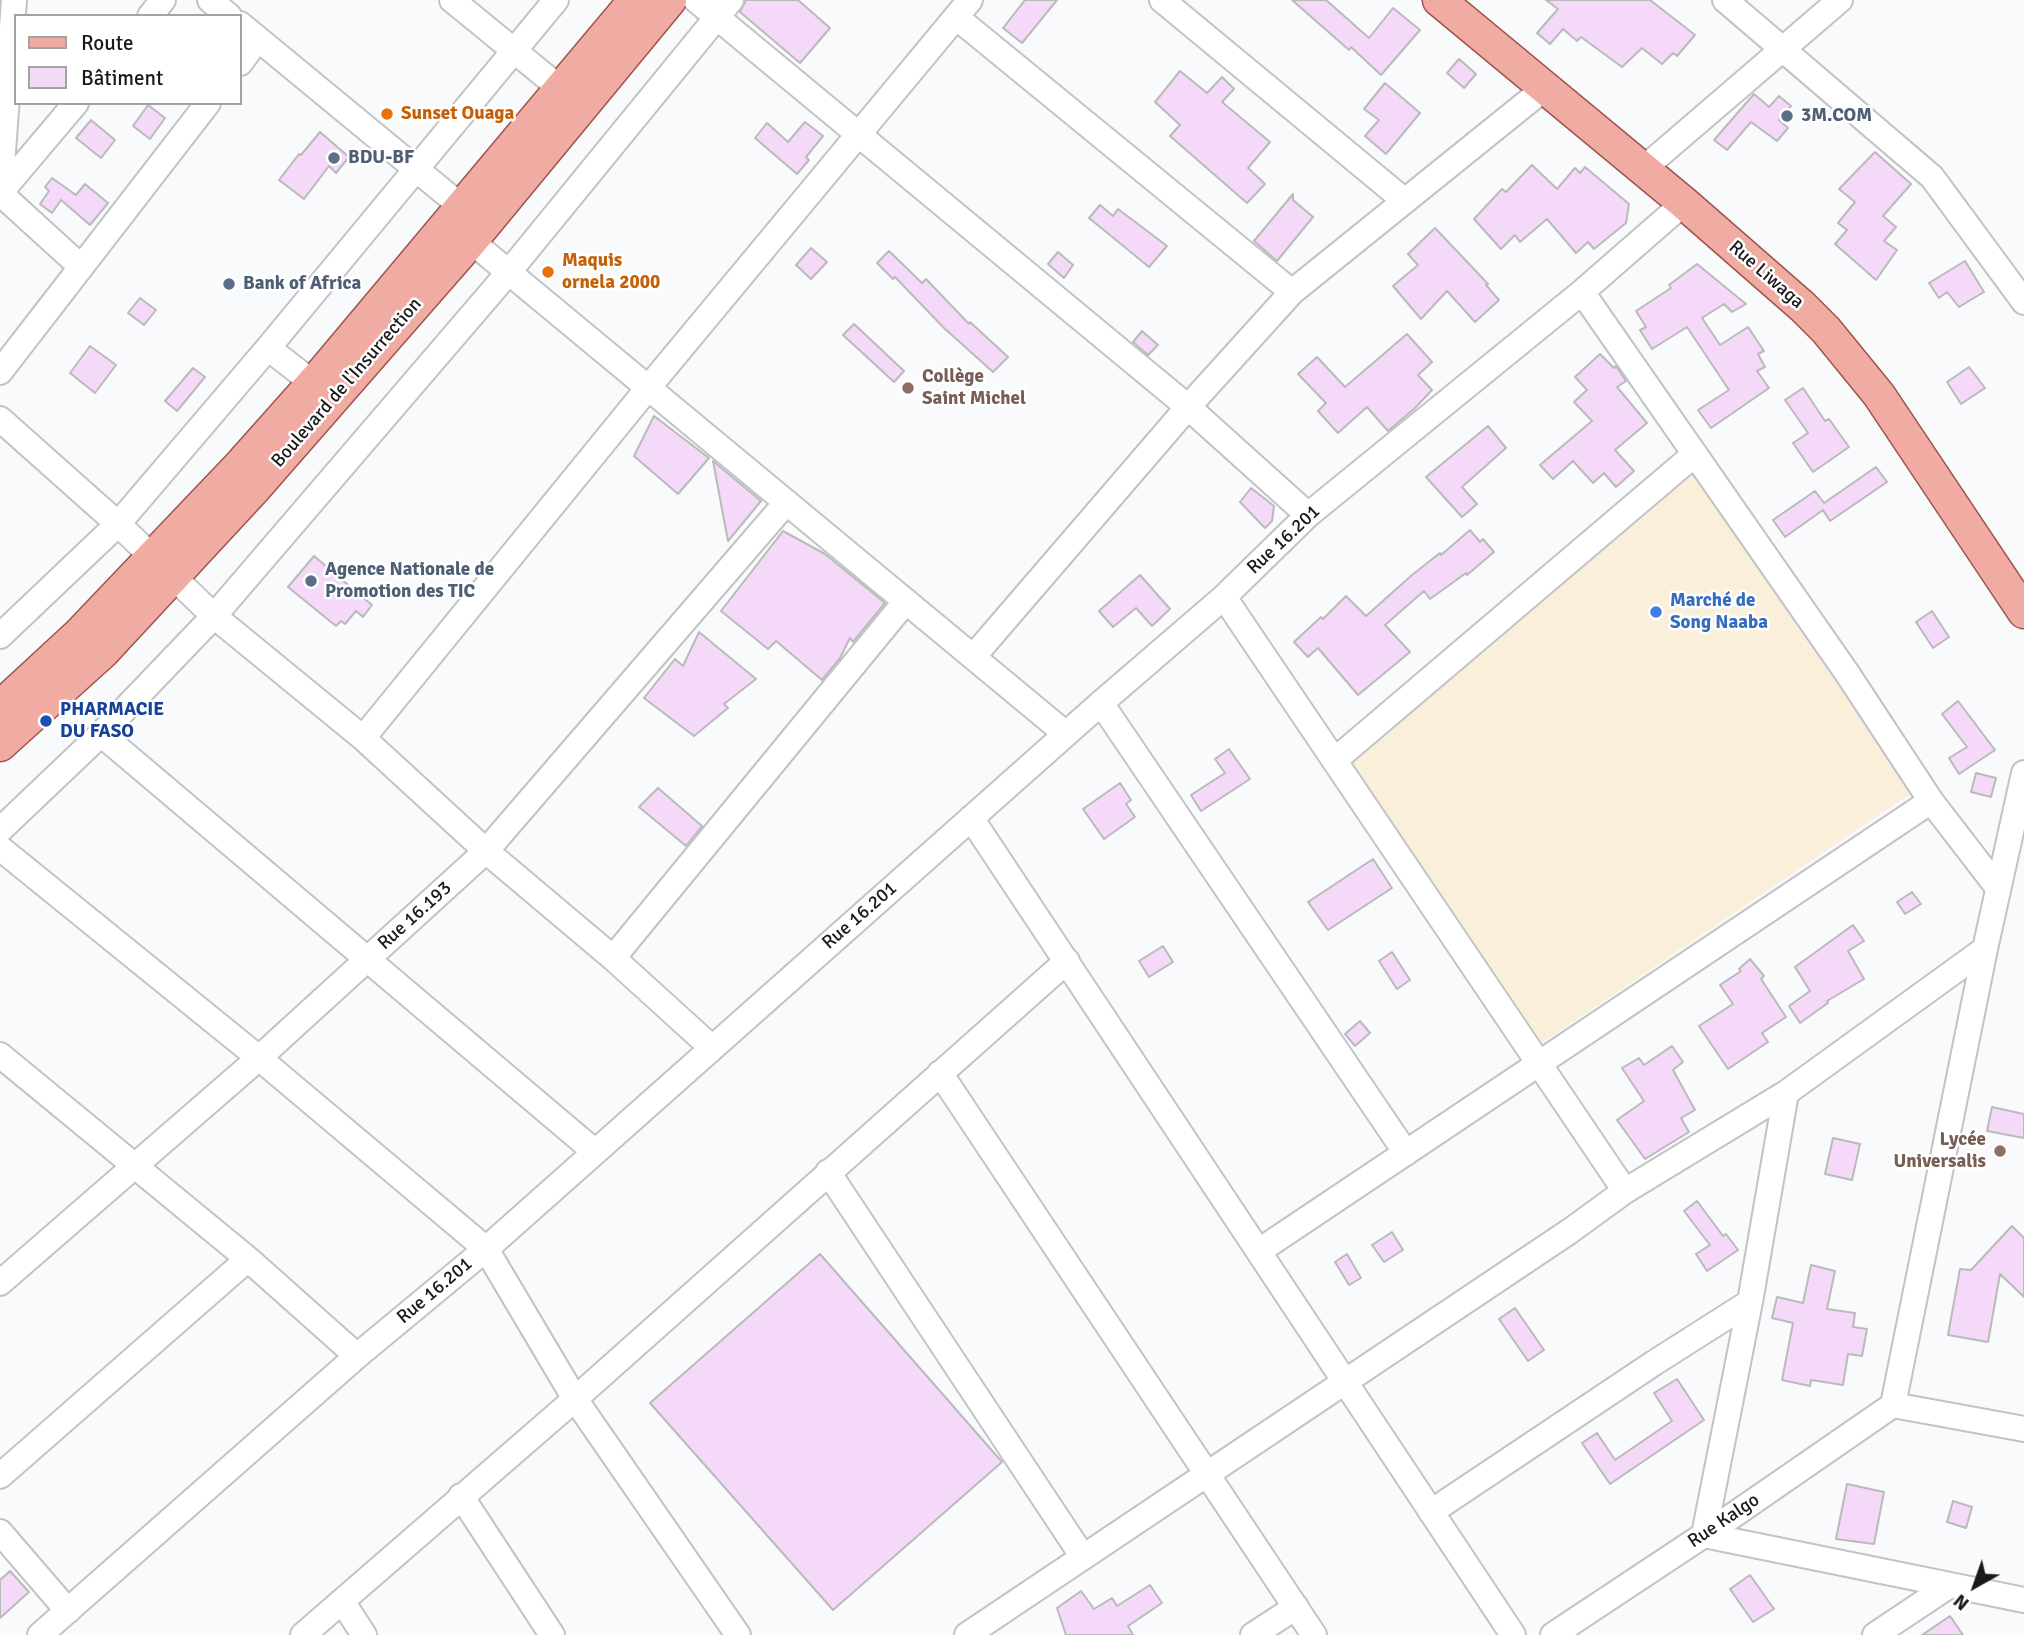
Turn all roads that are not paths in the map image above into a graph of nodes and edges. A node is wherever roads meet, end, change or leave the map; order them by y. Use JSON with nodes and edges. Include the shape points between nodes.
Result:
{"nodes":[{"id":1,"x":14,"y":0,"type":"edge"},
{"id":2,"x":163,"y":0,"type":"edge"},
{"id":3,"x":209,"y":0,"type":"edge"},
{"id":4,"x":452,"y":0,"type":"edge"},
{"id":5,"x":556,"y":0,"type":"edge"},
{"id":6,"x":635,"y":0,"type":"edge"},
{"id":7,"x":670,"y":0,"type":"edge"},
{"id":8,"x":696,"y":0,"type":"edge"},
{"id":9,"x":1162,"y":0,"type":"edge"},
{"id":10,"x":1439,"y":0,"type":"edge"},
{"id":11,"x":1725,"y":0,"type":"edge"},
{"id":12,"x":1840,"y":0,"type":"edge"},
{"id":13,"x":963,"y":8,"type":"edge"},
{"id":14,"x":724,"y":9,"type":"edge"},
{"id":15,"x":152,"y":14,"type":"edge"},
{"id":16,"x":226,"y":14,"type":"edge"},
{"id":17,"x":249,"y":32,"type":"edge"},
{"id":18,"x":1784,"y":48,"type":"junction"},
{"id":19,"x":513,"y":52,"type":"junction"},
{"id":20,"x":242,"y":56,"type":"edge"},
{"id":21,"x":1545,"y":88,"type":"junction"},
{"id":22,"x":561,"y":89,"type":"junction"},
{"id":23,"x":74,"y":105,"type":"edge"},
{"id":24,"x":206,"y":105,"type":"edge"},
{"id":25,"x":858,"y":135,"type":"junction"},
{"id":26,"x":416,"y":170,"type":"junction"},
{"id":27,"x":1642,"y":170,"type":"junction"},
{"id":28,"x":0,"y":193,"type":"edge"},
{"id":29,"x":1405,"y":201,"type":"junction"},
{"id":30,"x":1684,"y":203,"type":"junction"},
{"id":31,"x":462,"y":207,"type":"junction"},
{"id":32,"x":471,"y":241,"type":"junction"},
{"id":33,"x":80,"y":266,"type":"junction"},
{"id":34,"x":508,"y":273,"type":"junction"},
{"id":35,"x":1292,"y":292,"type":"junction"},
{"id":36,"x":1582,"y":292,"type":"junction"},
{"id":37,"x":2024,"y":302,"type":"edge"},
{"id":38,"x":268,"y":348,"type":"junction"},
{"id":39,"x":0,"y":372,"type":"edge"},
{"id":40,"x":313,"y":383,"type":"junction"},
{"id":41,"x":648,"y":388,"type":"junction"},
{"id":42,"x":1188,"y":407,"type":"junction"},
{"id":43,"x":0,"y":419,"type":"edge"},
{"id":44,"x":1695,"y":454,"type":"junction"},
{"id":45,"x":785,"y":503,"type":"junction"},
{"id":46,"x":1308,"y":515,"type":"junction"},
{"id":47,"x":117,"y":524,"type":"junction"},
{"id":48,"x":162,"y":568,"type":"junction"},
{"id":49,"x":1224,"y":597,"type":"junction"},
{"id":50,"x":906,"y":601,"type":"junction"},
{"id":51,"x":2024,"y":612,"type":"edge"},
{"id":52,"x":214,"y":616,"type":"junction"},
{"id":53,"x":0,"y":636,"type":"edge"},
{"id":54,"x":973,"y":657,"type":"junction"},
{"id":55,"x":1101,"y":703,"type":"junction"},
{"id":56,"x":0,"y":707,"type":"edge"},
{"id":57,"x":101,"y":734,"type":"junction"},
{"id":58,"x":1066,"y":734,"type":"junction"},
{"id":59,"x":363,"y":738,"type":"junction"},
{"id":60,"x":0,"y":745,"type":"edge"},
{"id":61,"x":1335,"y":760,"type":"junction"},
{"id":62,"x":2024,"y":773,"type":"edge"},
{"id":63,"x":1931,"y":801,"type":"junction"},
{"id":64,"x":971,"y":818,"type":"junction"},
{"id":65,"x":0,"y":830,"type":"edge"},
{"id":66,"x":0,"y":848,"type":"edge"},
{"id":67,"x":486,"y":851,"type":"junction"},
{"id":68,"x":1998,"y":888,"type":"junction"},
{"id":69,"x":1984,"y":949,"type":"junction"},
{"id":70,"x":613,"y":958,"type":"junction"},
{"id":71,"x":368,"y":959,"type":"junction"},
{"id":72,"x":1067,"y":961,"type":"junction"},
{"id":73,"x":711,"y":1047,"type":"junction"},
{"id":74,"x":1,"y":1058,"type":"edge"},
{"id":75,"x":259,"y":1058,"type":"junction"},
{"id":76,"x":1540,"y":1063,"type":"junction"},
{"id":77,"x":940,"y":1073,"type":"junction"},
{"id":78,"x":1786,"y":1093,"type":"junction"},
{"id":79,"x":594,"y":1151,"type":"junction"},
{"id":80,"x":1406,"y":1153,"type":"junction"},
{"id":81,"x":134,"y":1166,"type":"junction"},
{"id":82,"x":828,"y":1172,"type":"junction"},
{"id":83,"x":1625,"y":1191,"type":"junction"},
{"id":84,"x":486,"y":1249,"type":"junction"},
{"id":85,"x":1259,"y":1251,"type":"junction"},
{"id":86,"x":248,"y":1259,"type":"junction"},
{"id":87,"x":0,"y":1283,"type":"edge"},
{"id":88,"x":1750,"y":1302,"type":"junction"},
{"id":89,"x":357,"y":1356,"type":"junction"},
{"id":90,"x":1345,"y":1381,"type":"junction"},
{"id":91,"x":575,"y":1399,"type":"junction"},
{"id":92,"x":1893,"y":1405,"type":"junction"},
{"id":93,"x":2024,"y":1429,"type":"edge"},
{"id":94,"x":1207,"y":1473,"type":"junction"},
{"id":95,"x":0,"y":1476,"type":"edge"},
{"id":96,"x":461,"y":1496,"type":"junction"},
{"id":97,"x":1432,"y":1512,"type":"junction"},
{"id":98,"x":0,"y":1532,"type":"edge"},
{"id":99,"x":1704,"y":1535,"type":"junction"},
{"id":100,"x":1083,"y":1557,"type":"junction"},
{"id":101,"x":1950,"y":1585,"type":"junction"},
{"id":102,"x":342,"y":1601,"type":"junction"},
{"id":103,"x":2024,"y":1601,"type":"edge"},
{"id":104,"x":1296,"y":1607,"type":"junction"},
{"id":105,"x":68,"y":1611,"type":"junction"},
{"id":106,"x":40,"y":1635,"type":"edge"},
{"id":107,"x":303,"y":1635,"type":"edge"},
{"id":108,"x":364,"y":1635,"type":"edge"},
{"id":109,"x":552,"y":1635,"type":"edge"},
{"id":110,"x":738,"y":1635,"type":"edge"},
{"id":111,"x":967,"y":1635,"type":"edge"},
{"id":112,"x":1253,"y":1635,"type":"edge"},
{"id":113,"x":1314,"y":1635,"type":"edge"},
{"id":114,"x":1513,"y":1635,"type":"edge"},
{"id":115,"x":1553,"y":1635,"type":"edge"},
{"id":116,"x":1875,"y":1635,"type":"edge"}],
"edges":[{"from":1,"to":28,"type":"street"},
{"from":2,"to":15,"type":"street"},
{"from":3,"to":16,"type":"street"},
{"from":4,"to":19,"type":"street"},
{"from":5,"to":19,"type":"street"},
{"from":6,"to":22,"type":"main road","name":"Boulevard de l'Insurrection"},
{"from":7,"to":32,"type":"main road","name":"Boulevard de l'Insurrection"},
{"from":8,"to":14,"type":"street"},
{"from":9,"to":29,"type":"street"},
{"from":10,"to":21,"type":"main road","name":"Rue Liwaga"},
{"from":11,"to":18,"type":"street"},
{"from":12,"to":18,"type":"street"},
{"from":13,"to":25,"type":"street"},
{"from":13,"to":35,"type":"street"},
{"from":14,"to":25,"type":"street"},
{"from":14,"to":34,"type":"street"},
{"from":17,"to":20,"type":"street"},
{"from":17,"to":26,"type":"street"},
{"from":18,"to":27,"type":"street"},
{"from":18,"to":37,"type":"street","via":[[1933,177]]},
{"from":19,"to":22,"type":"street"},
{"from":19,"to":26,"type":"street"},
{"from":21,"to":27,"type":"main road","name":"Rue Liwaga"},
{"from":21,"to":29,"type":"street"},
{"from":22,"to":31,"type":"main road","name":"Boulevard de l'Insurrection"},
{"from":23,"to":28,"type":"street"},
{"from":24,"to":33,"type":"street"},
{"from":25,"to":41,"type":"street"},
{"from":25,"to":42,"type":"street"},
{"from":26,"to":31,"type":"street"},
{"from":26,"to":38,"type":"street"},
{"from":27,"to":30,"type":"main road","name":"Rue Liwaga"},
{"from":28,"to":33,"type":"street"},
{"from":29,"to":35,"type":"street"},
{"from":30,"to":36,"type":"street","name":"Rue 16.201"},
{"from":30,"to":51,"type":"main road","name":"Rue Liwaga","via":[[1844,349]]},
{"from":31,"to":40,"type":"main road","name":"Boulevard de l'Insurrection"},
{"from":32,"to":34,"type":"street"},
{"from":32,"to":48,"type":"main road","name":"Boulevard de l'Insurrection","via":[[265,478]]},
{"from":33,"to":39,"type":"street"},
{"from":34,"to":41,"type":"street"},
{"from":34,"to":52,"type":"street"},
{"from":35,"to":42,"type":"street"},
{"from":36,"to":44,"type":"street"},
{"from":36,"to":46,"type":"street","name":"Rue 16.201"},
{"from":38,"to":40,"type":"street"},
{"from":38,"to":47,"type":"street"},
{"from":40,"to":48,"type":"main road","name":"Boulevard de l'Insurrection"},
{"from":41,"to":45,"type":"street"},
{"from":41,"to":59,"type":"street"},
{"from":42,"to":46,"type":"street"},
{"from":42,"to":54,"type":"street"},
{"from":43,"to":47,"type":"street"},
{"from":44,"to":61,"type":"street"},
{"from":44,"to":63,"type":"street"},
{"from":45,"to":50,"type":"street"},
{"from":45,"to":67,"type":"street","name":"Rue 16.193"},
{"from":46,"to":49,"type":"street","name":"Rue 16.201"},
{"from":47,"to":48,"type":"street"},
{"from":47,"to":53,"type":"street"},
{"from":48,"to":52,"type":"street"},
{"from":48,"to":56,"type":"main road","name":"Boulevard de l'Insurrection","via":[[79,634]]},
{"from":48,"to":60,"type":"main road","name":"Boulevard de l'Insurrection","via":[[103,652]]},
{"from":49,"to":55,"type":"street","name":"Rue 16.201"},
{"from":49,"to":61,"type":"street"},
{"from":50,"to":54,"type":"street"},
{"from":50,"to":70,"type":"street"},
{"from":52,"to":57,"type":"street"},
{"from":52,"to":59,"type":"street"},
{"from":54,"to":58,"type":"street"},
{"from":55,"to":58,"type":"street","name":"Rue 16.201"},
{"from":55,"to":80,"type":"street"},
{"from":57,"to":65,"type":"street"},
{"from":57,"to":71,"type":"street"},
{"from":58,"to":64,"type":"street","name":"Rue 16.201"},
{"from":59,"to":67,"type":"street"},
{"from":61,"to":76,"type":"street"},
{"from":62,"to":68,"type":"street"},
{"from":63,"to":68,"type":"street"},
{"from":63,"to":76,"type":"street"},
{"from":64,"to":72,"type":"street"},
{"from":64,"to":73,"type":"street","name":"Rue 16.201"},
{"from":66,"to":75,"type":"street"},
{"from":67,"to":70,"type":"street"},
{"from":67,"to":71,"type":"street","name":"Rue 16.193"},
{"from":68,"to":69,"type":"street"},
{"from":69,"to":78,"type":"street"},
{"from":69,"to":92,"type":"street"},
{"from":70,"to":73,"type":"street"},
{"from":71,"to":75,"type":"street","name":"Rue 16.193"},
{"from":71,"to":79,"type":"street"},
{"from":72,"to":77,"type":"street"},
{"from":72,"to":85,"type":"street"},
{"from":73,"to":79,"type":"street","name":"Rue 16.201"},
{"from":74,"to":81,"type":"street"},
{"from":75,"to":81,"type":"street","name":"Rue 16.193"},
{"from":75,"to":84,"type":"street"},
{"from":76,"to":80,"type":"street"},
{"from":76,"to":83,"type":"street"},
{"from":77,"to":82,"type":"street"},
{"from":77,"to":94,"type":"street"},
{"from":78,"to":83,"type":"street"},
{"from":78,"to":88,"type":"street"},
{"from":79,"to":84,"type":"street","name":"Rue 16.201"},
{"from":80,"to":85,"type":"street"},
{"from":81,"to":86,"type":"street"},
{"from":81,"to":87,"type":"street","name":"Rue 16.193"},
{"from":82,"to":91,"type":"street"},
{"from":82,"to":100,"type":"street"},
{"from":83,"to":90,"type":"street"},
{"from":84,"to":89,"type":"street","name":"Rue 16.201"},
{"from":84,"to":91,"type":"street"},
{"from":85,"to":90,"type":"street"},
{"from":86,"to":89,"type":"street"},
{"from":86,"to":95,"type":"street"},
{"from":88,"to":97,"type":"street"},
{"from":88,"to":99,"type":"street"},
{"from":89,"to":105,"type":"street","name":"Rue 16.201"},
{"from":90,"to":94,"type":"street"},
{"from":90,"to":97,"type":"street"},
{"from":91,"to":96,"type":"street"},
{"from":91,"to":110,"type":"street"},
{"from":92,"to":93,"type":"street"},
{"from":92,"to":99,"type":"street","name":"Rue Kalgo"},
{"from":94,"to":100,"type":"street"},
{"from":94,"to":104,"type":"street"},
{"from":96,"to":102,"type":"street"},
{"from":96,"to":109,"type":"street"},
{"from":97,"to":114,"type":"street"},
{"from":98,"to":105,"type":"street"},
{"from":99,"to":101,"type":"street"},
{"from":99,"to":115,"type":"street","name":"Rue Kalgo"},
{"from":100,"to":111,"type":"street"},
{"from":101,"to":103,"type":"street"},
{"from":101,"to":116,"type":"street"},
{"from":102,"to":107,"type":"street"},
{"from":102,"to":108,"type":"street"},
{"from":104,"to":112,"type":"street"},
{"from":104,"to":113,"type":"street"},
{"from":105,"to":106,"type":"street","name":"Rue 16.201"}]}
